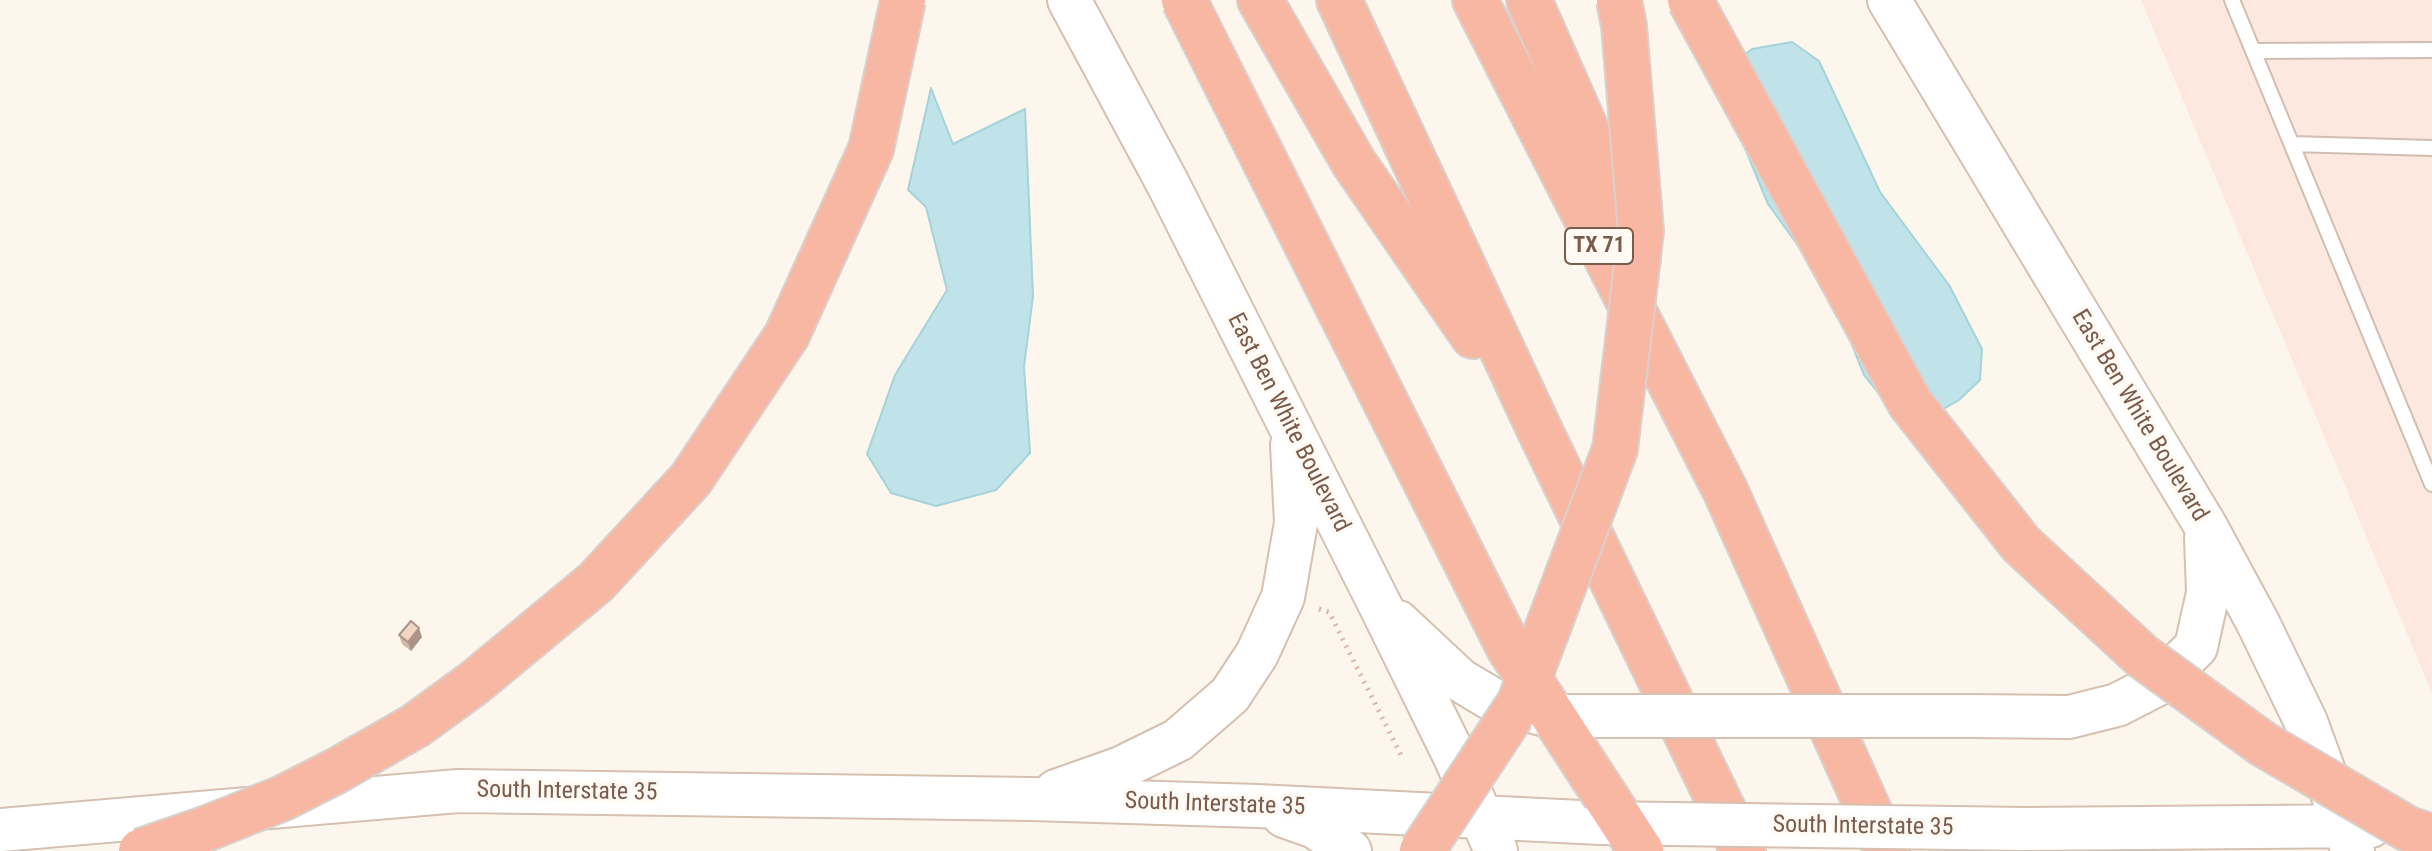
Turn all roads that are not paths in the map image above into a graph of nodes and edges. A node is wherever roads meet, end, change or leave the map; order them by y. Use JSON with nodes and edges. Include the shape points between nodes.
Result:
{"nodes":[{"id":1,"x":903,"y":0,"type":"edge"},
{"id":2,"x":1069,"y":0,"type":"edge"},
{"id":3,"x":1184,"y":0,"type":"edge"},
{"id":4,"x":1260,"y":0,"type":"edge"},
{"id":5,"x":1339,"y":0,"type":"edge"},
{"id":6,"x":1475,"y":0,"type":"edge"},
{"id":7,"x":1529,"y":0,"type":"edge"},
{"id":8,"x":1619,"y":0,"type":"edge"},
{"id":9,"x":1690,"y":0,"type":"edge"},
{"id":10,"x":1889,"y":0,"type":"edge"},
{"id":11,"x":2232,"y":0,"type":"edge"},
{"id":12,"x":2432,"y":50,"type":"edge"},
{"id":13,"x":2253,"y":51,"type":"junction"},
{"id":14,"x":2292,"y":144,"type":"junction"},
{"id":15,"x":2432,"y":148,"type":"edge"},
{"id":16,"x":1291,"y":428,"type":"junction"},
{"id":17,"x":1542,"y":435,"type":"junction"},
{"id":18,"x":2432,"y":484,"type":"edge"},
{"id":19,"x":1725,"y":490,"type":"junction"},
{"id":20,"x":2205,"y":525,"type":"junction"},
{"id":21,"x":1380,"y":605,"type":"junction"},
{"id":22,"x":1032,"y":799,"type":"junction"},
{"id":23,"x":1257,"y":806,"type":"junction"},
{"id":24,"x":2432,"y":826,"type":"edge"},
{"id":25,"x":0,"y":830,"type":"edge"},
{"id":26,"x":1488,"y":834,"type":"edge"},
{"id":27,"x":2432,"y":837,"type":"edge"},
{"id":28,"x":2350,"y":839,"type":"edge"},
{"id":29,"x":141,"y":851,"type":"edge"},
{"id":30,"x":1350,"y":851,"type":"edge"},
{"id":31,"x":1422,"y":851,"type":"edge"},
{"id":32,"x":1641,"y":851,"type":"edge"},
{"id":33,"x":1743,"y":851,"type":"edge"},
{"id":34,"x":1887,"y":851,"type":"edge"}],
"edges":[{"from":1,"to":29,"type":"highway","bridge":true,"via":[[871,149],[787,335],[691,479],[596,582],[415,726],[283,798]]},
{"from":2,"to":16,"type":"main road","name":"East Ben White Boulevard"},
{"from":3,"to":32,"type":"highway","bridge":true,"via":[[1509,648]]},
{"from":4,"to":17,"type":"highway","via":[[1354,163]]},
{"from":5,"to":17,"type":"highway"},
{"from":6,"to":19,"type":"highway","number":"TX 71"},
{"from":7,"to":19,"type":"highway","via":[[1605,172]]},
{"from":8,"to":31,"type":"highway","bridge":true,"via":[[1641,231],[1615,449],[1520,702]]},
{"from":9,"to":27,"type":"highway","bridge":true,"via":[[1910,403],[2021,544],[2142,656],[2263,744],[2408,829]]},
{"from":10,"to":20,"type":"main road","name":"East Ben White Boulevard"},
{"from":11,"to":13,"type":"lane"},
{"from":12,"to":13,"type":"lane"},
{"from":13,"to":14,"type":"lane"},
{"from":14,"to":15,"type":"lane"},
{"from":14,"to":18,"type":"lane"},
{"from":16,"to":21,"type":"main road","name":"East Ben White Boulevard"},
{"from":16,"to":22,"type":"main road","via":[[1296,523],[1283,597],[1257,654],[1230,695],[1178,740],[1121,768]]},
{"from":17,"to":33,"type":"highway"},
{"from":19,"to":34,"type":"highway","number":"TX 71"},
{"from":20,"to":21,"type":"main road","bridge":true,"via":[[2208,593],[2196,647],[2158,684],[2117,705],[2069,717],[1549,716],[1495,701],[1460,680]]},
{"from":20,"to":28,"type":"main road","name":"East Ben White Boulevard","via":[[2306,722]]},
{"from":21,"to":26,"type":"main road","name":"East Ben White Boulevard"},
{"from":22,"to":23,"type":"main road","name":"South Interstate 35"},
{"from":22,"to":25,"type":"main road","name":"South Interstate 35","via":[[458,791]]},
{"from":23,"to":26,"type":"main road","name":"South Interstate 35"},
{"from":23,"to":30,"type":"main road","via":[[1315,827]]},
{"from":24,"to":28,"type":"main road","name":"South Interstate 35"},
{"from":26,"to":28,"type":"main road","name":"South Interstate 35","bridge":true,"via":[[1601,823]]}]}
